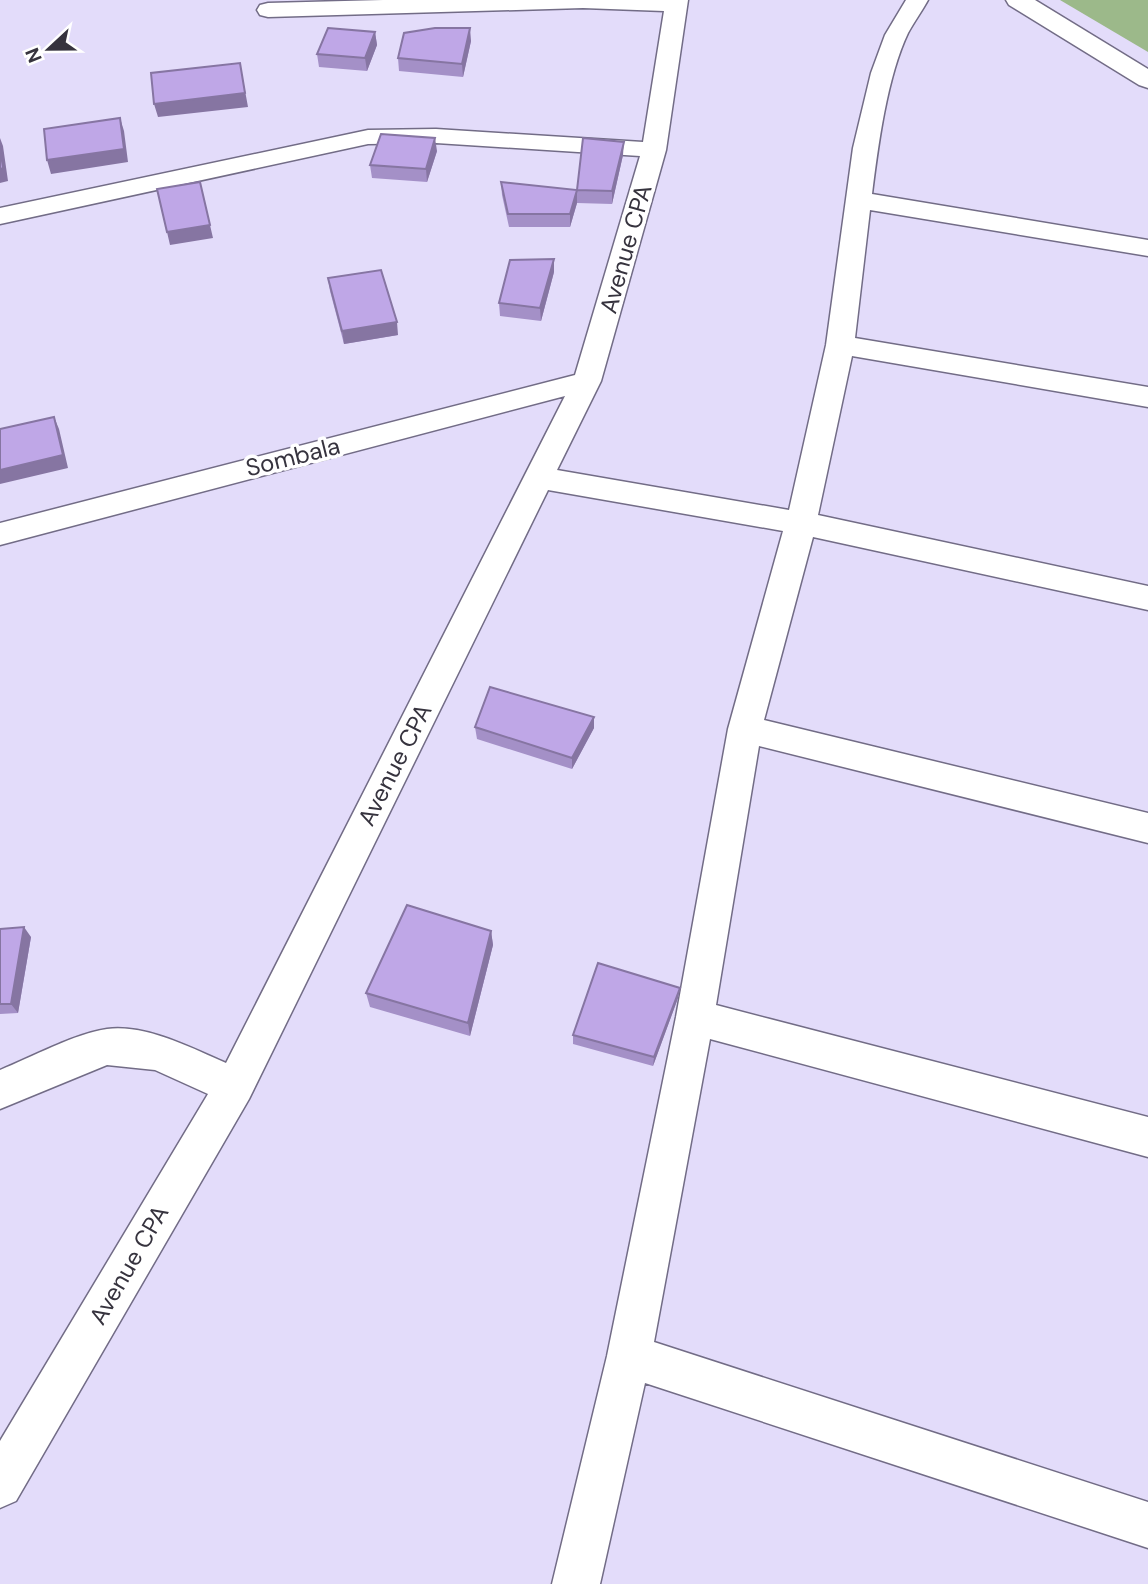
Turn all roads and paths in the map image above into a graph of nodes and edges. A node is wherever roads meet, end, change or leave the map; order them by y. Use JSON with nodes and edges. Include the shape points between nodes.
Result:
{"nodes":[{"id":1,"x":917,"y":0,"type":"edge"},
{"id":2,"x":1018,"y":0,"type":"edge"},
{"id":3,"x":677,"y":2,"type":"edge"},
{"id":4,"x":268,"y":10,"type":"dead end"},
{"id":5,"x":1148,"y":80,"type":"edge"},
{"id":6,"x":654,"y":150,"type":"junction"},
{"id":7,"x":858,"y":200,"type":"junction"},
{"id":8,"x":0,"y":216,"type":"edge"},
{"id":9,"x":1148,"y":248,"type":"edge"},
{"id":10,"x":840,"y":345,"type":"junction"},
{"id":11,"x":587,"y":381,"type":"junction"},
{"id":12,"x":1148,"y":397,"type":"edge"},
{"id":13,"x":539,"y":478,"type":"junction"},
{"id":14,"x":801,"y":523,"type":"junction"},
{"id":15,"x":0,"y":534,"type":"edge"},
{"id":16,"x":1148,"y":598,"type":"edge"},
{"id":17,"x":746,"y":729,"type":"junction"},
{"id":18,"x":1148,"y":828,"type":"edge"},
{"id":19,"x":695,"y":1017,"type":"junction"},
{"id":20,"x":235,"y":1086,"type":"junction"},
{"id":21,"x":0,"y":1090,"type":"edge"},
{"id":22,"x":1148,"y":1137,"type":"edge"},
{"id":23,"x":629,"y":1356,"type":"junction"},
{"id":24,"x":0,"y":1485,"type":"edge"},
{"id":25,"x":1148,"y":1525,"type":"edge"},
{"id":26,"x":576,"y":1584,"type":"edge"}],
"edges":[{"from":1,"to":7,"type":"street","via":[[896,35],[883,73]]},
{"from":2,"to":5,"type":"street"},
{"from":3,"to":4,"type":"street"},
{"from":3,"to":6,"type":"street","name":"Avenue CPA"},
{"from":6,"to":8,"type":"street","via":[[368,136]]},
{"from":6,"to":11,"type":"street","name":"Avenue CPA"},
{"from":7,"to":9,"type":"street"},
{"from":7,"to":10,"type":"street"},
{"from":10,"to":12,"type":"street"},
{"from":10,"to":14,"type":"street"},
{"from":11,"to":13,"type":"street","name":"Avenue CPA"},
{"from":11,"to":15,"type":"street","name":"Sombala"},
{"from":13,"to":14,"type":"street"},
{"from":13,"to":20,"type":"street","name":"Avenue CPA"},
{"from":14,"to":16,"type":"street"},
{"from":14,"to":17,"type":"street"},
{"from":17,"to":18,"type":"street"},
{"from":17,"to":19,"type":"street"},
{"from":19,"to":22,"type":"street"},
{"from":19,"to":23,"type":"street"},
{"from":20,"to":21,"type":"street","via":[[156,1052],[107,1047]]},
{"from":20,"to":24,"type":"street","name":"Avenue CPA"},
{"from":23,"to":25,"type":"street"},
{"from":23,"to":26,"type":"street"}]}
